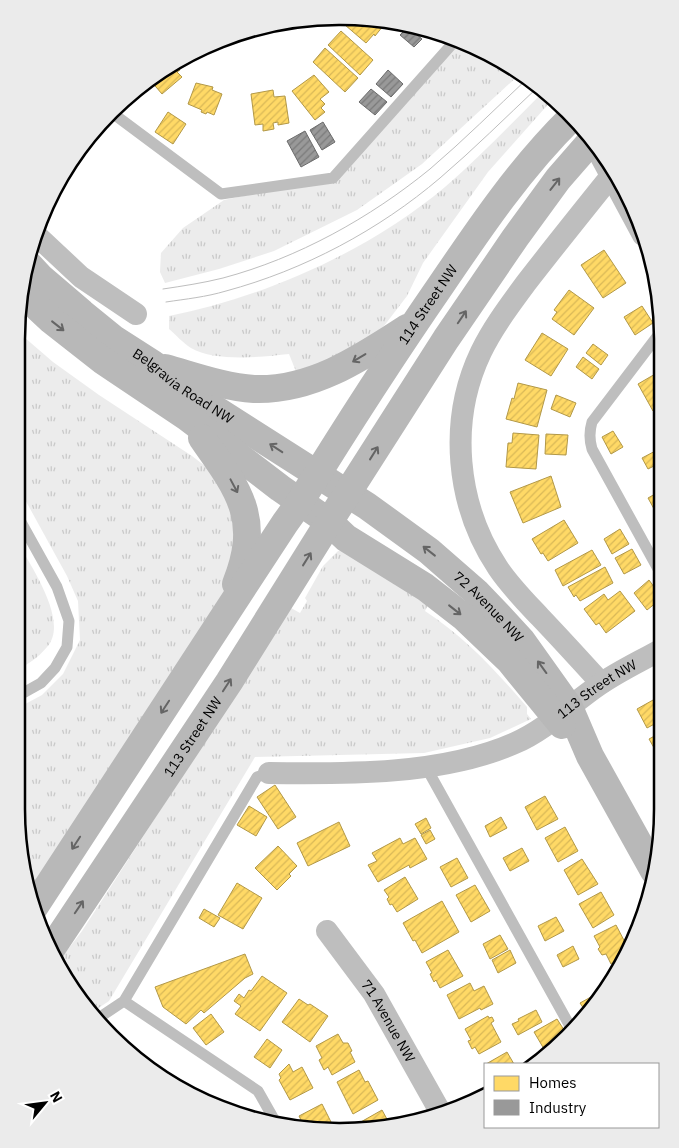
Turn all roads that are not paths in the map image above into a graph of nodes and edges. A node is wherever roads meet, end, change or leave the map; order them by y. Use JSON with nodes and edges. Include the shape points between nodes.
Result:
{"nodes":[{"id":1,"x":451,"y":46,"type":"edge"},
{"id":2,"x":117,"y":117,"type":"edge"},
{"id":3,"x":567,"y":122,"type":"edge"},
{"id":4,"x":587,"y":146,"type":"edge"},
{"id":5,"x":609,"y":178,"type":"edge"},
{"id":6,"x":41,"y":240,"type":"edge"},
{"id":7,"x":33,"y":269,"type":"edge"},
{"id":8,"x":28,"y":299,"type":"edge"},
{"id":9,"x":136,"y":314,"type":"dead end"},
{"id":10,"x":415,"y":323,"type":"junction"},
{"id":11,"x":654,"y":341,"type":"edge"},
{"id":12,"x":153,"y":364,"type":"junction"},
{"id":13,"x":187,"y":417,"type":"junction"},
{"id":14,"x":317,"y":475,"type":"junction"},
{"id":15,"x":348,"y":494,"type":"junction"},
{"id":16,"x":292,"y":512,"type":"junction"},
{"id":17,"x":329,"y":522,"type":"junction"},
{"id":18,"x":25,"y":529,"type":"edge"},
{"id":19,"x":654,"y":561,"type":"edge"},
{"id":20,"x":476,"y":592,"type":"junction"},
{"id":21,"x":220,"y":622,"type":"junction"},
{"id":22,"x":654,"y":654,"type":"edge"},
{"id":23,"x":601,"y":683,"type":"junction"},
{"id":24,"x":25,"y":691,"type":"edge"},
{"id":25,"x":562,"y":712,"type":"junction"},
{"id":26,"x":426,"y":767,"type":"junction"},
{"id":27,"x":269,"y":773,"type":"joint"},
{"id":28,"x":649,"y":862,"type":"edge"},
{"id":29,"x":39,"y":900,"type":"edge"},
{"id":30,"x":328,"y":931,"type":"dead end"},
{"id":31,"x":55,"y":943,"type":"edge"},
{"id":32,"x":124,"y":1001,"type":"junction"},
{"id":33,"x":102,"y":1015,"type":"edge"},
{"id":34,"x":568,"y":1024,"type":"edge"},
{"id":35,"x":438,"y":1107,"type":"edge"},
{"id":36,"x":272,"y":1115,"type":"edge"}],
"edges":[{"from":1,"to":2,"type":"lane","via":[[333,178],[222,194]]},
{"from":3,"to":10,"type":"main road","name":"114 Street NW","via":[[484,222]]},
{"from":15,"to":4,"type":"main road","one_way":true,"via":[[515,238]]},
{"from":5,"to":23,"type":"street","via":[[491,333],[466,393],[460,432],[464,485],[486,549],[512,587]]},
{"from":6,"to":9,"type":"street","via":[[82,277]]},
{"from":7,"to":12,"type":"main road","name":"Belgravia Road NW","via":[[114,339]]},
{"from":8,"to":13,"type":"main road","name":"Belgravia Road NW","one_way":true,"via":[[102,360]]},
{"from":10,"to":12,"type":"main road","one_way":true,"via":[[339,369],[292,385],[254,388],[221,384]]},
{"from":10,"to":14,"type":"main road","name":"114 Street NW"},
{"from":11,"to":19,"type":"lane","via":[[592,422],[589,440]]},
{"from":14,"to":12,"type":"main road","name":"Belgravia Road NW","one_way":true,"via":[[174,383]]},
{"from":13,"to":16,"type":"main road","name":"Belgravia Road NW"},
{"from":13,"to":21,"type":"main road","one_way":true,"via":[[235,487],[246,514],[248,537],[243,565]]},
{"from":14,"to":15,"type":"main road","name":"Belgravia Road NW"},
{"from":14,"to":16,"type":"main road","name":"114 Street NW"},
{"from":15,"to":17,"type":"main road"},
{"from":20,"to":15,"type":"main road","name":"72 Avenue NW","one_way":true,"via":[[429,550]]},
{"from":16,"to":17,"type":"main road","name":"Belgravia Road NW"},
{"from":16,"to":21,"type":"main road"},
{"from":17,"to":20,"type":"main road","via":[[354,526],[449,587]]},
{"from":17,"to":25,"type":"main road","name":"72 Avenue NW","one_way":true,"via":[[351,541],[425,587],[465,618]]},
{"from":31,"to":17,"type":"main road","name":"113 Street NW","one_way":true,"via":[[229,682]]},
{"from":18,"to":24,"type":"lane","via":[[57,587],[69,621],[67,647],[55,668],[41,683]]},
{"from":25,"to":20,"type":"main road","name":"72 Avenue NW","one_way":true,"via":[[522,640]]},
{"from":21,"to":29,"type":"main road","one_way":true},
{"from":22,"to":23,"type":"street","name":"113 Street NW"},
{"from":23,"to":25,"type":"street","name":"113 Street NW"},
{"from":25,"to":26,"type":"street","name":"113 Street NW","via":[[515,743]]},
{"from":25,"to":28,"type":"main road","name":"72 Avenue NW"},
{"from":26,"to":27,"type":"street","name":"113 Street NW","via":[[336,774]]},
{"from":26,"to":34,"type":"lane"},
{"from":27,"to":32,"type":"lane","via":[[257,777]]},
{"from":30,"to":35,"type":"street","name":"71 Avenue NW","via":[[374,994]]},
{"from":32,"to":33,"type":"lane"},
{"from":32,"to":36,"type":"lane","via":[[258,1091]]}]}
